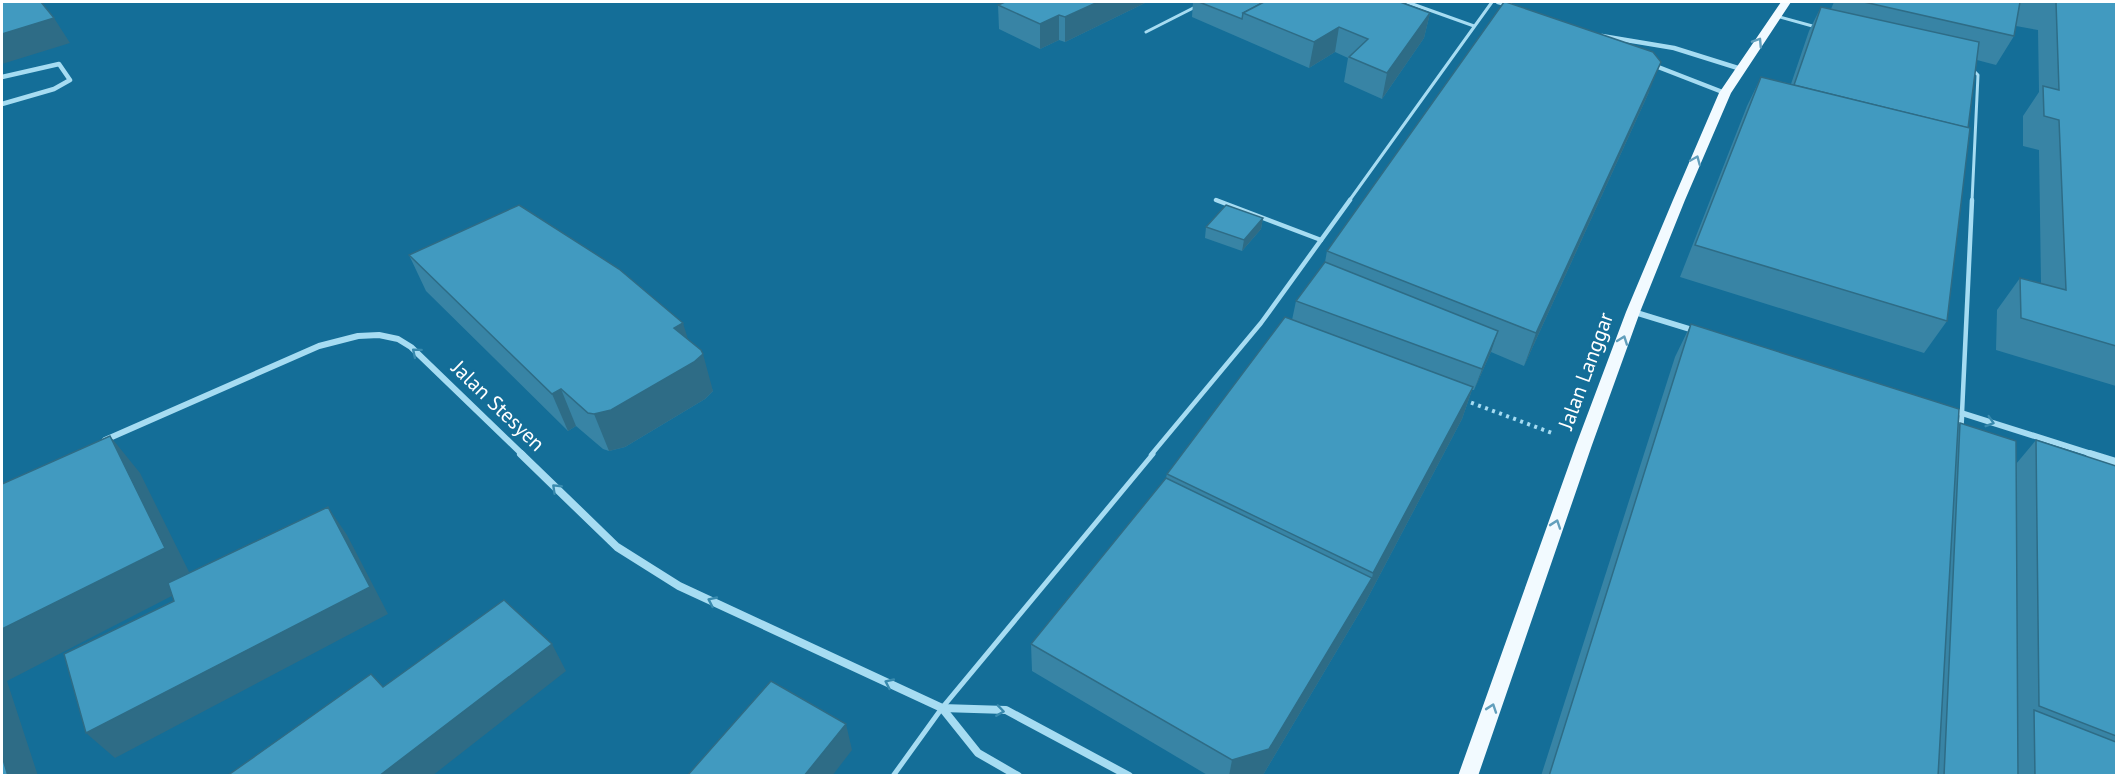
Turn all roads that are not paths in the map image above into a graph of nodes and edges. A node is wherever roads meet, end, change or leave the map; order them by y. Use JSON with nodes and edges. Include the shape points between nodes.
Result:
{"nodes":[{"id":1,"x":1204,"y":2,"type":"edge"},
{"id":2,"x":1407,"y":2,"type":"edge"},
{"id":3,"x":1492,"y":2,"type":"edge"},
{"id":4,"x":1498,"y":2,"type":"edge"},
{"id":5,"x":1786,"y":2,"type":"edge"},
{"id":6,"x":1519,"y":8,"type":"edge"},
{"id":7,"x":1776,"y":16,"type":"junction"},
{"id":8,"x":1474,"y":26,"type":"junction"},
{"id":9,"x":1818,"y":28,"type":"edge"},
{"id":10,"x":1146,"y":32,"type":"dead end"},
{"id":11,"x":1594,"y":33,"type":"edge"},
{"id":12,"x":1604,"y":36,"type":"junction"},
{"id":13,"x":1623,"y":48,"type":"edge"},
{"id":14,"x":1642,"y":59,"type":"edge"},
{"id":15,"x":1967,"y":66,"type":"edge"},
{"id":16,"x":1742,"y":69,"type":"junction"},
{"id":17,"x":2,"y":77,"type":"edge"},
{"id":18,"x":1725,"y":93,"type":"junction"},
{"id":19,"x":2,"y":104,"type":"edge"},
{"id":20,"x":1216,"y":200,"type":"dead end"},
{"id":21,"x":1321,"y":240,"type":"junction"},
{"id":22,"x":1633,"y":312,"type":"junction"},
{"id":23,"x":1701,"y":333,"type":"edge"},
{"id":24,"x":1939,"y":406,"type":"edge"},
{"id":25,"x":1962,"y":413,"type":"junction"},
{"id":26,"x":1961,"y":439,"type":"edge"},
{"id":27,"x":100,"y":442,"type":"edge"},
{"id":28,"x":2116,"y":462,"type":"edge"},
{"id":29,"x":942,"y":708,"type":"junction"},
{"id":30,"x":893,"y":776,"type":"edge"},
{"id":31,"x":1018,"y":776,"type":"edge"},
{"id":32,"x":1129,"y":776,"type":"edge"},
{"id":33,"x":1468,"y":776,"type":"edge"}],
"edges":[{"from":1,"to":10,"type":"lane"},
{"from":2,"to":8,"type":"lane"},
{"from":3,"to":8,"type":"lane"},
{"from":4,"to":6,"type":"street"},
{"from":5,"to":7,"type":"main road","name":"Jalan Langgar"},
{"from":7,"to":9,"type":"lane"},
{"from":16,"to":7,"type":"main road","name":"Jalan Langgar","one_way":true},
{"from":8,"to":21,"type":"lane"},
{"from":11,"to":12,"type":"street"},
{"from":12,"to":13,"type":"street"},
{"from":12,"to":16,"type":"street","via":[[1674,48]]},
{"from":14,"to":18,"type":"street"},
{"from":15,"to":25,"type":"lane","via":[[1978,75]]},
{"from":16,"to":18,"type":"main road","name":"Jalan Langgar"},
{"from":17,"to":19,"type":"street","via":[[59,64],[70,80],[54,89]]},
{"from":22,"to":18,"type":"main road","name":"Jalan Langgar","one_way":true},
{"from":20,"to":21,"type":"lane"},
{"from":21,"to":29,"type":"lane","via":[[1261,323]]},
{"from":22,"to":23,"type":"street"},
{"from":33,"to":22,"type":"main road","name":"Jalan Langgar","one_way":true},
{"from":24,"to":25,"type":"street"},
{"from":25,"to":26,"type":"street"},
{"from":25,"to":28,"type":"street","one_way":true},
{"from":29,"to":27,"type":"street","name":"Jalan Stesyen","one_way":true,"via":[[679,586],[616,547],[417,352],[399,339],[376,335],[319,346]]},
{"from":29,"to":30,"type":"lane"},
{"from":29,"to":31,"type":"street","name":"Jalan Stesyen","via":[[978,753]]},
{"from":29,"to":32,"type":"street","name":"Jalan Stesyen","one_way":true,"via":[[1006,710]]}]}
